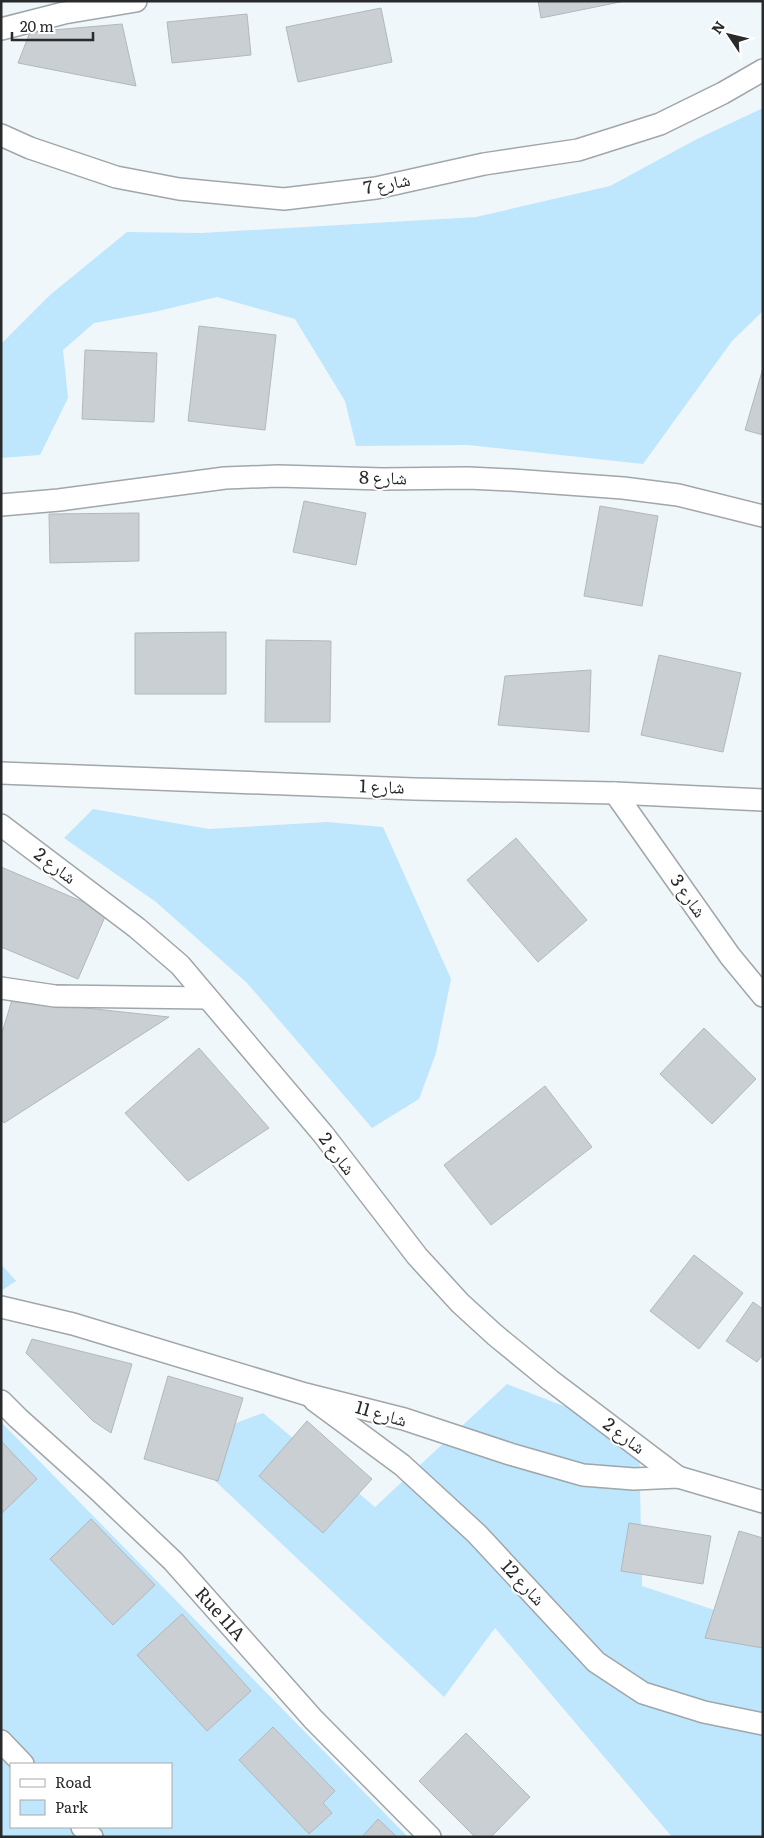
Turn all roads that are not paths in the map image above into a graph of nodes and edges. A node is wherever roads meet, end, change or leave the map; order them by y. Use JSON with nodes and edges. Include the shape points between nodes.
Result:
{"nodes":[{"id":1,"x":136,"y":1,"type":"edge"},
{"id":2,"x":1,"y":29,"type":"edge"},
{"id":3,"x":763,"y":70,"type":"edge"},
{"id":4,"x":1,"y":134,"type":"edge"},
{"id":5,"x":1,"y":505,"type":"edge"},
{"id":6,"x":763,"y":516,"type":"edge"},
{"id":7,"x":1,"y":773,"type":"edge"},
{"id":8,"x":615,"y":793,"type":"junction"},
{"id":9,"x":763,"y":800,"type":"edge"},
{"id":10,"x":1,"y":825,"type":"edge"},
{"id":11,"x":1,"y":988,"type":"edge"},
{"id":12,"x":763,"y":996,"type":"edge"},
{"id":13,"x":207,"y":998,"type":"junction"},
{"id":14,"x":1,"y":1307,"type":"edge"},
{"id":15,"x":306,"y":1394,"type":"junction"},
{"id":16,"x":1,"y":1401,"type":"edge"},
{"id":17,"x":678,"y":1477,"type":"junction"},
{"id":18,"x":763,"y":1502,"type":"edge"},
{"id":19,"x":763,"y":1724,"type":"edge"},
{"id":20,"x":1,"y":1741,"type":"edge"},
{"id":21,"x":23,"y":1763,"type":"edge"},
{"id":22,"x":83,"y":1828,"type":"edge"},
{"id":23,"x":92,"y":1837,"type":"edge"},
{"id":24,"x":430,"y":1837,"type":"edge"}],
"edges":[{"from":1,"to":2,"type":"street","via":[[64,12]]},
{"from":3,"to":4,"type":"street","name":"شارع 7","via":[[660,124],[578,150],[484,164],[376,188],[284,199],[179,189],[116,177],[30,148]]},
{"from":5,"to":6,"type":"street","name":"شارع 8","via":[[225,478],[468,478],[678,495]]},
{"from":7,"to":8,"type":"street","name":"شارع 1"},
{"from":8,"to":9,"type":"street","name":"شارع 1"},
{"from":8,"to":12,"type":"street","name":"شارع 3","via":[[730,956]]},
{"from":10,"to":13,"type":"street","name":"شارع 2","via":[[137,928],[180,965]]},
{"from":11,"to":13,"type":"street","via":[[55,996]]},
{"from":13,"to":17,"type":"street","name":"شارع 2","via":[[323,1134],[417,1256],[460,1303],[550,1380]]},
{"from":14,"to":15,"type":"street","name":"شارع 11","via":[[73,1324]]},
{"from":15,"to":17,"type":"street","name":"شارع 11","via":[[404,1420],[583,1475],[634,1479]]},
{"from":15,"to":19,"type":"street","name":"شارع 12","via":[[402,1465],[477,1534],[596,1662],[643,1693],[704,1712]]},
{"from":16,"to":24,"type":"street","name":"Rue 11A","via":[[173,1561],[313,1720]]},
{"from":17,"to":18,"type":"street","name":"شارع 11"},
{"from":20,"to":21,"type":"street"},
{"from":22,"to":23,"type":"street"}]}
